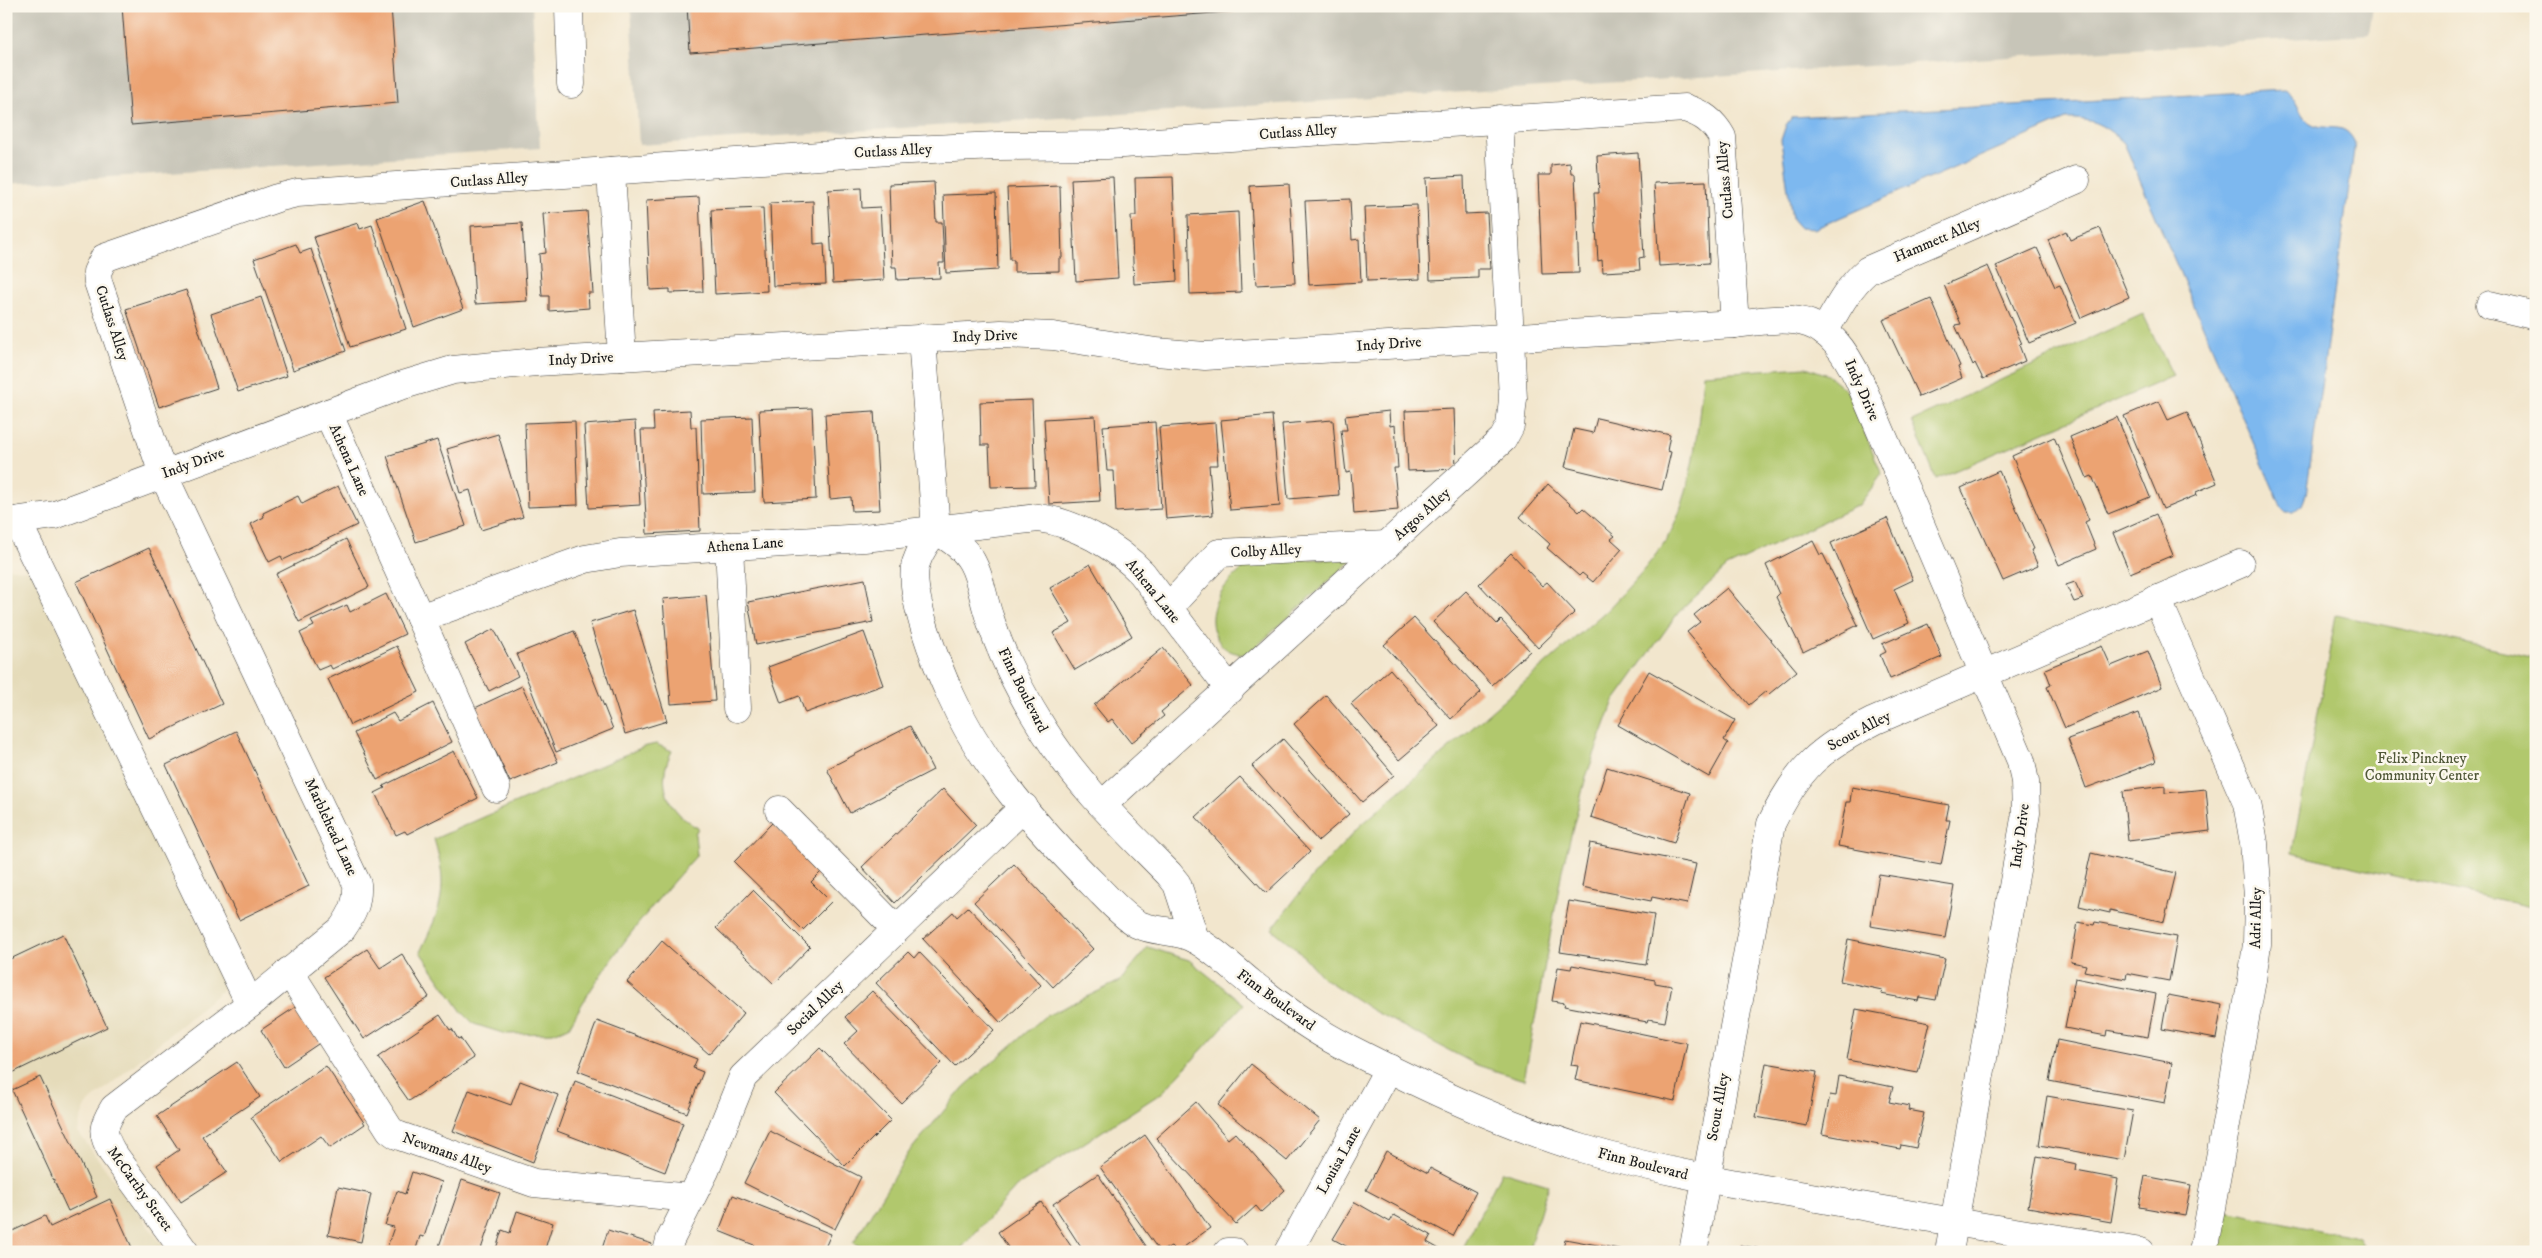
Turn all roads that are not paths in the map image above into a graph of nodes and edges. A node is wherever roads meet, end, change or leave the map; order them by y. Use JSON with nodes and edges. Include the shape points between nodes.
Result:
{"nodes":[{"id":1,"x":569,"y":6,"type":"edge"},
{"id":2,"x":571,"y":84,"type":"dead end"},
{"id":3,"x":1499,"y":119,"type":"junction"},
{"id":4,"x":611,"y":171,"type":"junction"},
{"id":5,"x":2076,"y":180,"type":"dead end"},
{"id":6,"x":2490,"y":305,"type":"dead end"},
{"id":7,"x":2536,"y":316,"type":"edge"},
{"id":8,"x":1735,"y":324,"type":"junction"},
{"id":9,"x":1824,"y":332,"type":"junction"},
{"id":10,"x":1510,"y":337,"type":"junction"},
{"id":11,"x":922,"y":338,"type":"junction"},
{"id":12,"x":622,"y":357,"type":"junction"},
{"id":13,"x":328,"y":413,"type":"junction"},
{"id":14,"x":163,"y":474,"type":"junction"},
{"id":15,"x":12,"y":522,"type":"edge"},
{"id":16,"x":936,"y":530,"type":"junction"},
{"id":17,"x":1387,"y":545,"type":"junction"},
{"id":18,"x":730,"y":546,"type":"junction"},
{"id":19,"x":2240,"y":564,"type":"dead end"},
{"id":20,"x":2157,"y":599,"type":"junction"},
{"id":21,"x":1168,"y":608,"type":"junction"},
{"id":22,"x":420,"y":618,"type":"junction"},
{"id":23,"x":1983,"y":674,"type":"junction"},
{"id":24,"x":1230,"y":690,"type":"junction"},
{"id":25,"x":737,"y":708,"type":"dead end"},
{"id":26,"x":496,"y":788,"type":"dead end"},
{"id":27,"x":1102,"y":805,"type":"junction"},
{"id":28,"x":1024,"y":807,"type":"junction"},
{"id":29,"x":779,"y":810,"type":"dead end"},
{"id":30,"x":896,"y":929,"type":"junction"},
{"id":31,"x":1195,"y":939,"type":"junction"},
{"id":32,"x":289,"y":971,"type":"junction"},
{"id":33,"x":250,"y":1004,"type":"junction"},
{"id":34,"x":1390,"y":1068,"type":"junction"},
{"id":35,"x":104,"y":1124,"type":"joint"},
{"id":36,"x":1706,"y":1178,"type":"junction"},
{"id":37,"x":691,"y":1198,"type":"junction"},
{"id":38,"x":1954,"y":1222,"type":"junction"},
{"id":39,"x":185,"y":1252,"type":"edge"},
{"id":40,"x":667,"y":1252,"type":"edge"},
{"id":41,"x":1228,"y":1252,"type":"edge"},
{"id":42,"x":1234,"y":1252,"type":"edge"},
{"id":43,"x":1288,"y":1252,"type":"edge"},
{"id":44,"x":1693,"y":1252,"type":"edge"},
{"id":45,"x":1949,"y":1252,"type":"edge"},
{"id":46,"x":2141,"y":1252,"type":"edge"},
{"id":47,"x":2203,"y":1252,"type":"edge"}],
"edges":[{"from":1,"to":2,"type":"street"},
{"from":3,"to":4,"type":"street","name":"Cutlass Alley","via":[[1107,145],[888,151]]},
{"from":3,"to":8,"type":"street","name":"Cutlass Alley","via":[[1674,108],[1685,108],[1706,117],[1722,137]]},
{"from":3,"to":10,"type":"street","name":"Argos Alley"},
{"from":4,"to":12,"type":"street"},
{"from":4,"to":14,"type":"street","name":"Cutlass Alley","via":[[296,193],[104,258],[97,272],[98,282]]},
{"from":5,"to":9,"type":"street","name":"Hammett Alley","via":[[1868,270],[1845,294]]},
{"from":6,"to":7,"type":"street"},
{"from":8,"to":9,"type":"street","name":"Indy Drive","via":[[1775,319],[1800,320]]},
{"from":8,"to":10,"type":"street","name":"Indy Drive"},
{"from":9,"to":23,"type":"street","name":"Indy Drive","via":[[1846,353],[1859,380]]},
{"from":10,"to":11,"type":"street","name":"Indy Drive","via":[[1206,356],[1156,352],[1053,336],[1001,334]]},
{"from":10,"to":17,"type":"street","name":"Argos Alley","via":[[1513,412],[1503,439]]},
{"from":11,"to":12,"type":"street","name":"Indy Drive"},
{"from":11,"to":16,"type":"street"},
{"from":12,"to":13,"type":"street","name":"Indy Drive","via":[[453,370]]},
{"from":13,"to":14,"type":"street","name":"Indy Drive"},
{"from":13,"to":22,"type":"street","name":"Athena Lane"},
{"from":14,"to":15,"type":"street","name":"Indy Drive","via":[[55,515]]},
{"from":14,"to":32,"type":"street","name":"Marblehead Lane","via":[[357,884],[358,900],[342,929]]},
{"from":15,"to":33,"type":"street"},
{"from":16,"to":18,"type":"street","name":"Athena Lane"},
{"from":16,"to":21,"type":"street","name":"Athena Lane","via":[[1038,518],[1052,520],[1101,541],[1127,557]]},
{"from":16,"to":27,"type":"street","name":"Finn Boulevard","via":[[963,549],[973,563],[989,617],[1025,699],[1065,761]]},
{"from":16,"to":28,"type":"street","name":"Finn Boulevard","via":[[924,545],[915,565],[914,579],[926,631],[959,714],[983,753]]},
{"from":17,"to":21,"type":"street","name":"Colby Alley","via":[[1220,553]]},
{"from":17,"to":24,"type":"street","name":"Argos Alley"},
{"from":18,"to":22,"type":"street","name":"Athena Lane","via":[[620,553],[585,559]]},
{"from":18,"to":25,"type":"street"},
{"from":19,"to":20,"type":"street","name":"Scout Alley"},
{"from":20,"to":23,"type":"street","name":"Scout Alley"},
{"from":20,"to":47,"type":"street","name":"Adri Alley","via":[[2247,803],[2257,879],[2252,980]]},
{"from":21,"to":24,"type":"street","name":"Athena Lane"},
{"from":22,"to":26,"type":"street"},
{"from":23,"to":36,"type":"street","name":"Scout Alley","via":[[1843,736],[1819,753],[1783,798],[1771,824],[1761,867]]},
{"from":23,"to":38,"type":"street","name":"Indy Drive","via":[[2020,761],[2025,782],[2026,813]]},
{"from":24,"to":27,"type":"street","name":"Argos Alley"},
{"from":27,"to":31,"type":"street","name":"Finn Boulevard","via":[[1177,884]]},
{"from":28,"to":30,"type":"street","name":"Social Alley"},
{"from":28,"to":31,"type":"street","name":"Finn Boulevard","via":[[1087,878],[1137,924]]},
{"from":29,"to":30,"type":"street"},
{"from":30,"to":37,"type":"street","name":"Social Alley","via":[[743,1076]]},
{"from":31,"to":34,"type":"street","name":"Finn Boulevard","via":[[1300,1019],[1344,1046]]},
{"from":32,"to":33,"type":"street","name":"Marblehead Lane"},
{"from":32,"to":37,"type":"street","name":"Newmans Alley","via":[[390,1130],[397,1135],[534,1183]]},
{"from":33,"to":35,"type":"street","name":"Marblehead Lane","via":[[114,1108]]},
{"from":34,"to":36,"type":"street","name":"Finn Boulevard","via":[[1458,1102],[1518,1126],[1633,1163]]},
{"from":34,"to":43,"type":"street","name":"Louisa Lane"},
{"from":35,"to":39,"type":"street","name":"McCarthy Street","via":[[104,1138],[112,1152]]},
{"from":36,"to":38,"type":"street","name":"Finn Boulevard"},
{"from":36,"to":44,"type":"street","name":"Scout Alley"},
{"from":37,"to":40,"type":"street","name":"Social Alley"},
{"from":38,"to":45,"type":"street","name":"Indy Drive"},
{"from":38,"to":46,"type":"street","name":"Finn Boulevard"},
{"from":41,"to":42,"type":"street"}]}
